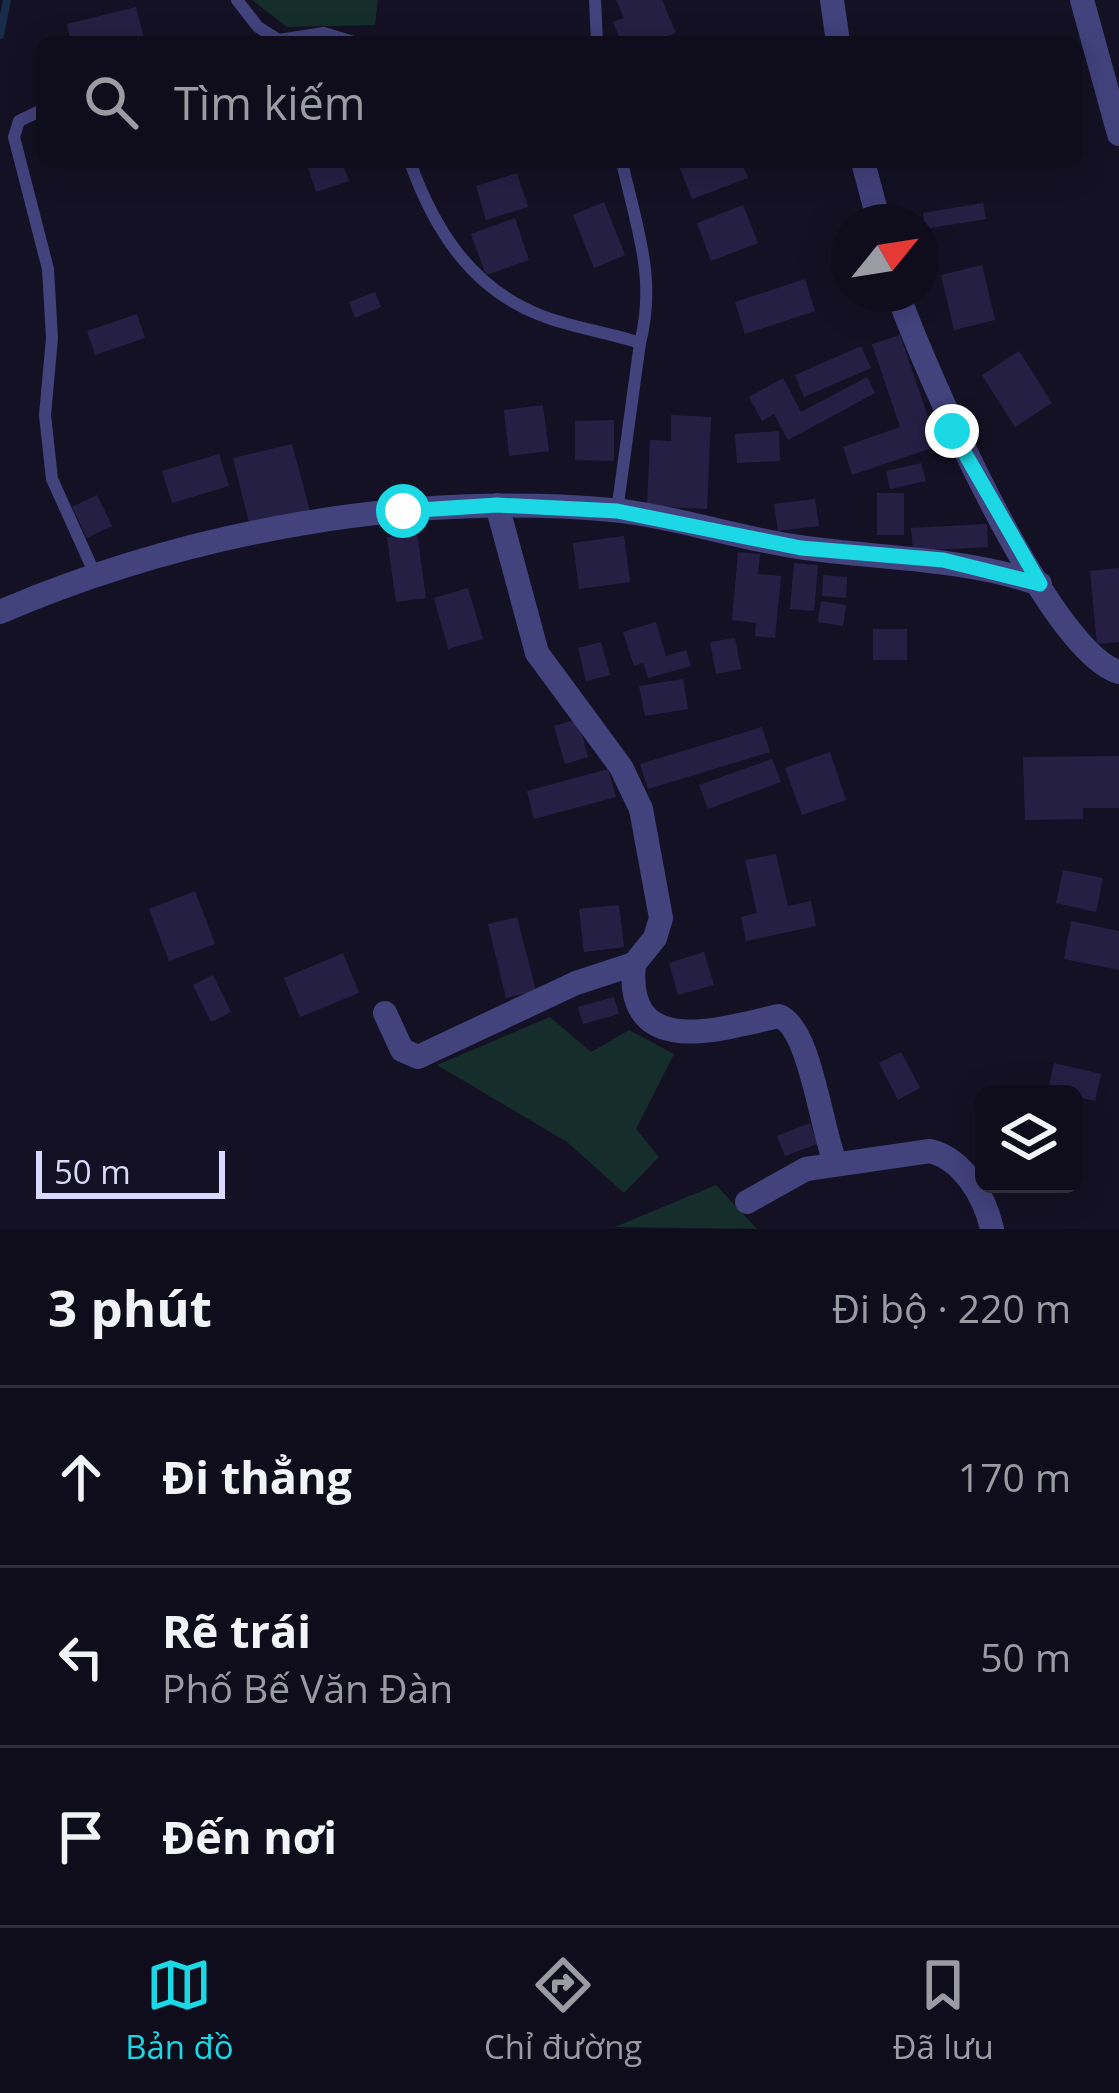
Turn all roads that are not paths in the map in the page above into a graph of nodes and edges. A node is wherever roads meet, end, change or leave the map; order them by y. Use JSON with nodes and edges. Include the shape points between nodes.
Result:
{"nodes":[{"id":1,"x":237,"y":0,"type":"edge"},
{"id":2,"x":595,"y":0,"type":"edge"},
{"id":3,"x":832,"y":0,"type":"edge"},
{"id":4,"x":1082,"y":0,"type":"edge"},
{"id":5,"x":270,"y":36,"type":"edge"},
{"id":6,"x":597,"y":36,"type":"edge"},
{"id":7,"x":837,"y":36,"type":"edge"},
{"id":8,"x":36,"y":113,"type":"edge"},
{"id":9,"x":1119,"y":134,"type":"edge"},
{"id":10,"x":413,"y":168,"type":"edge"},
{"id":11,"x":624,"y":168,"type":"edge"},
{"id":12,"x":864,"y":168,"type":"edge"},
{"id":13,"x":874,"y":204,"type":"edge"},
{"id":14,"x":905,"y":312,"type":"edge"},
{"id":15,"x":640,"y":343,"type":"junction"},
{"id":16,"x":497,"y":505,"type":"junction"},
{"id":17,"x":617,"y":511,"type":"junction"},
{"id":18,"x":94,"y":572,"type":"junction"},
{"id":19,"x":1040,"y":584,"type":"junction"},
{"id":20,"x":0,"y":612,"type":"edge"},
{"id":21,"x":1119,"y":672,"type":"edge"},
{"id":22,"x":634,"y":964,"type":"junction"},
{"id":23,"x":385,"y":1013,"type":"dead end"},
{"id":24,"x":835,"y":1162,"type":"junction"},
{"id":25,"x":747,"y":1202,"type":"dead end"},
{"id":26,"x":992,"y":1229,"type":"edge"}],
"edges":[{"from":1,"to":5,"type":"lane"},
{"from":2,"to":6,"type":"lane"},
{"from":3,"to":7,"type":"street"},
{"from":4,"to":9,"type":"street"},
{"from":8,"to":18,"type":"lane","via":[[19,121],[14,137],[49,269],[44,415],[52,479]]},
{"from":10,"to":15,"type":"lane","via":[[449,244],[475,276],[542,316]]},
{"from":11,"to":15,"type":"lane","via":[[648,263],[650,304]]},
{"from":12,"to":13,"type":"street"},
{"from":14,"to":19,"type":"street","via":[[952,431]]},
{"from":15,"to":17,"type":"lane"},
{"from":16,"to":17,"type":"street"},
{"from":16,"to":18,"type":"street","via":[[335,520]]},
{"from":16,"to":22,"type":"street","via":[[537,653],[621,767],[641,809],[661,918]]},
{"from":17,"to":19,"type":"street","via":[[801,548],[943,560]]},
{"from":18,"to":20,"type":"street"},
{"from":19,"to":21,"type":"street","via":[[1086,652]]},
{"from":22,"to":23,"type":"street","via":[[418,1057],[402,1050]]},
{"from":22,"to":24,"type":"street","via":[[638,1002],[674,1034],[791,1020],[802,1035]]},
{"from":24,"to":25,"type":"street"},
{"from":24,"to":26,"type":"street","via":[[948,1155],[988,1210]]}]}
